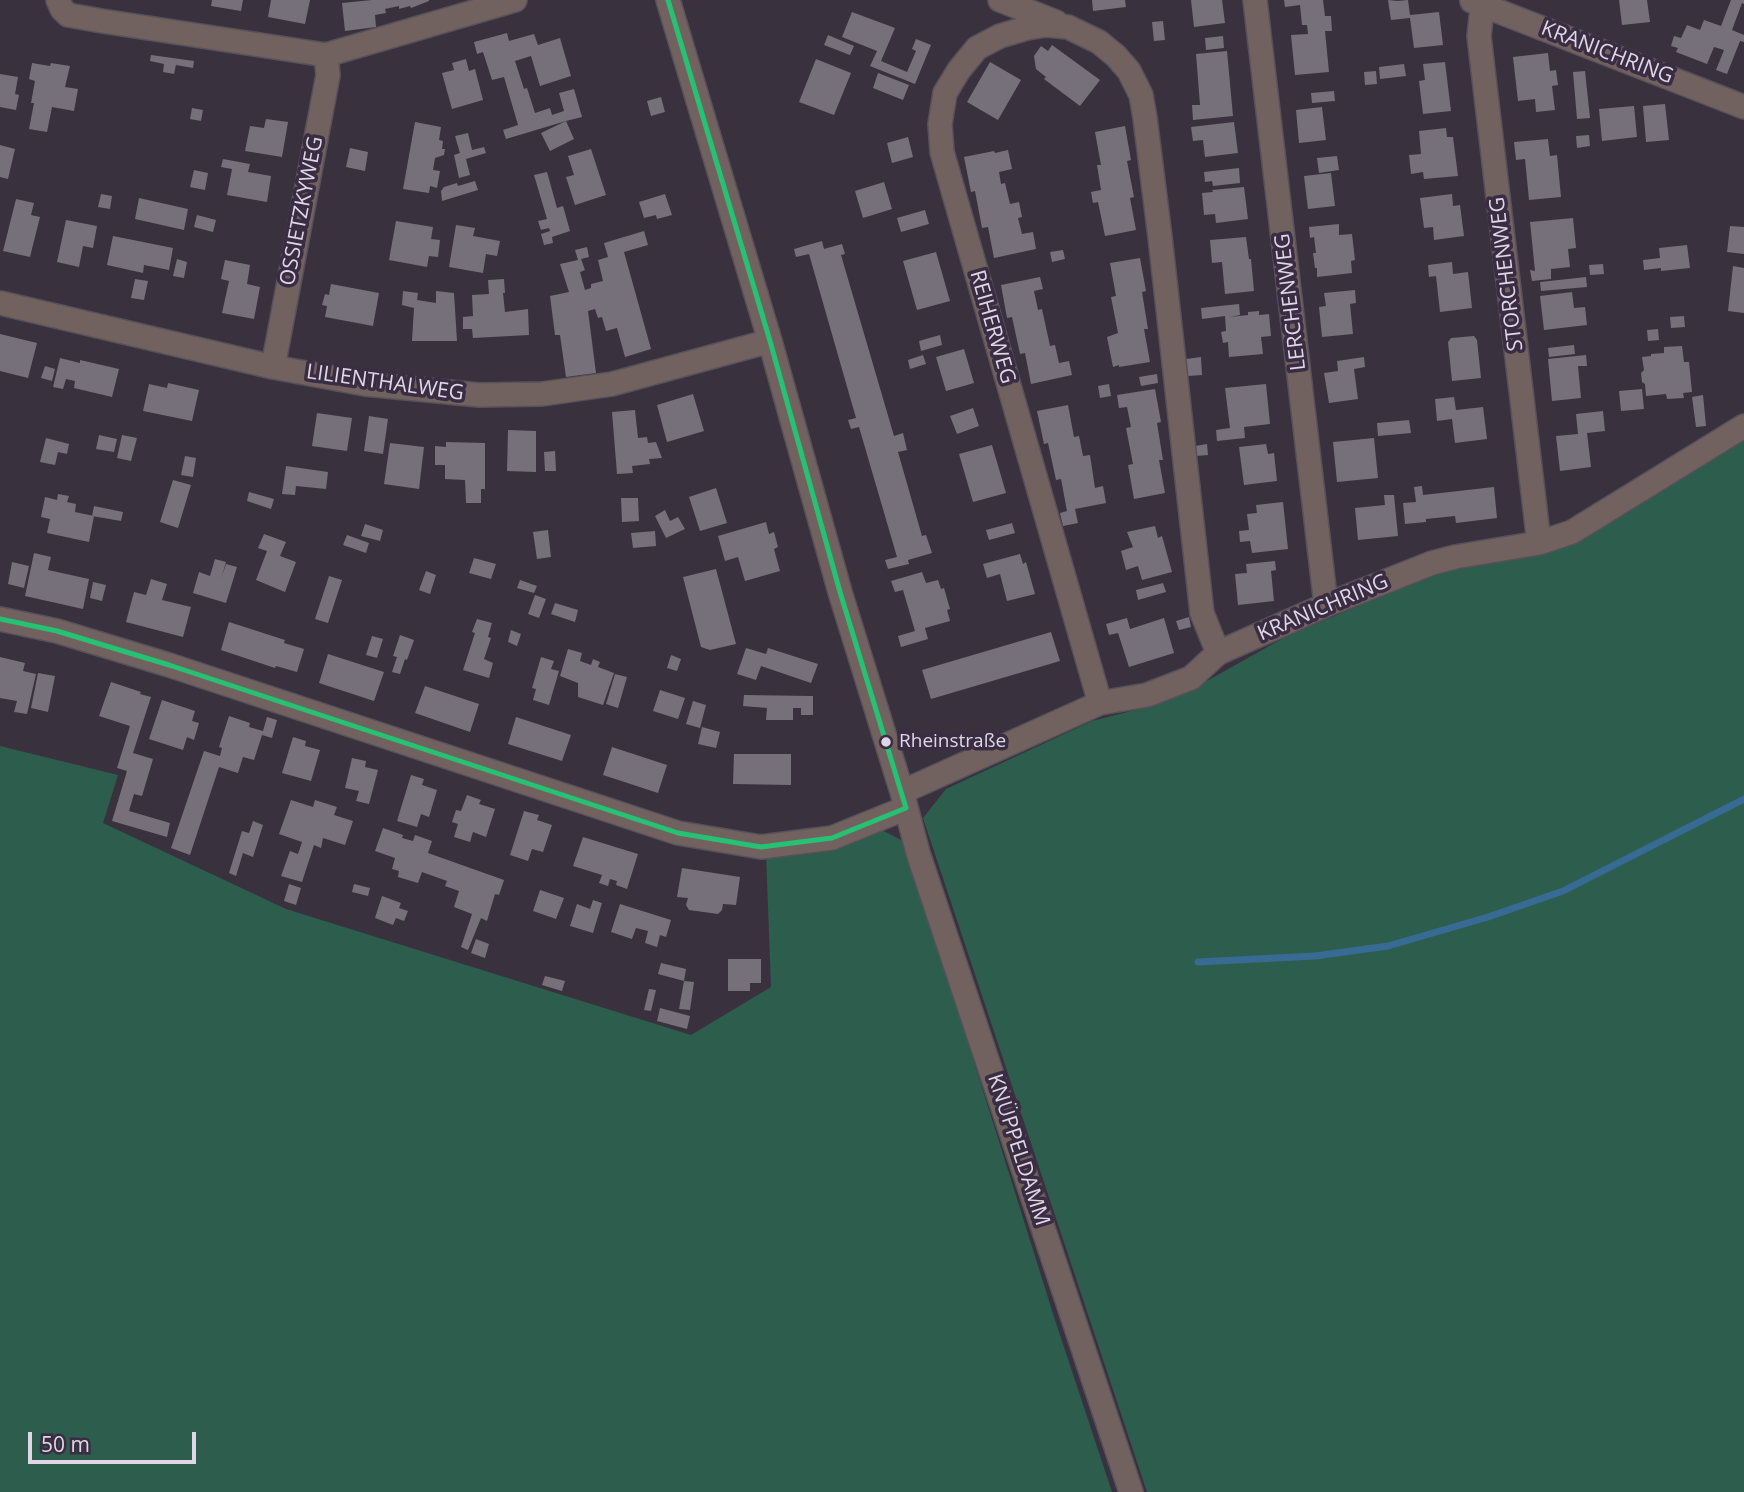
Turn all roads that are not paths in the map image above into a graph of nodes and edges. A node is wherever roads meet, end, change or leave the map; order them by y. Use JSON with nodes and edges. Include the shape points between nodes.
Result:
{"nodes":[{"id":1,"x":58,"y":0,"type":"edge"},
{"id":2,"x":515,"y":0,"type":"edge"},
{"id":3,"x":668,"y":0,"type":"edge"},
{"id":4,"x":1000,"y":0,"type":"edge"},
{"id":5,"x":1255,"y":0,"type":"edge"},
{"id":6,"x":1478,"y":2,"type":"edge"},
{"id":7,"x":1068,"y":27,"type":"junction"},
{"id":8,"x":326,"y":55,"type":"junction"},
{"id":9,"x":1744,"y":107,"type":"edge"},
{"id":10,"x":0,"y":303,"type":"edge"},
{"id":11,"x":770,"y":341,"type":"junction"},
{"id":12,"x":273,"y":366,"type":"junction"},
{"id":13,"x":1744,"y":426,"type":"edge"},
{"id":14,"x":1539,"y":543,"type":"junction"},
{"id":15,"x":1326,"y":605,"type":"junction"},
{"id":16,"x":0,"y":620,"type":"edge"},
{"id":17,"x":1218,"y":653,"type":"junction"},
{"id":18,"x":1100,"y":704,"type":"junction"},
{"id":19,"x":904,"y":800,"type":"junction"},
{"id":20,"x":1131,"y":1492,"type":"edge"}],
"edges":[{"from":1,"to":8,"type":"street","via":[[68,15]]},
{"from":2,"to":8,"type":"street"},
{"from":3,"to":11,"type":"street","name":"KNÜPPELDAMM"},
{"from":4,"to":7,"type":"street","name":"REIHERWEG"},
{"from":5,"to":15,"type":"street","name":"LERCHENWEG"},
{"from":6,"to":9,"type":"street","name":"KRANICHRING"},
{"from":6,"to":14,"type":"street","name":"STORCHENWEG"},
{"from":7,"to":17,"type":"street","name":"REIHERWEG","via":[[1116,56],[1141,95],[1202,613]]},
{"from":7,"to":18,"type":"street","name":"REIHERWEG","via":[[1027,28],[977,48],[945,93],[940,124],[942,152]]},
{"from":8,"to":12,"type":"street","name":"OSSIETZKYWEG","via":[[328,75]]},
{"from":10,"to":12,"type":"street","name":"LILIENTHALWEG"},
{"from":11,"to":12,"type":"street","name":"LILIENTHALWEG","via":[[612,384],[530,395],[407,389]]},
{"from":11,"to":19,"type":"street","name":"KNÜPPELDAMM"},
{"from":13,"to":14,"type":"street","name":"KRANICHRING","via":[[1572,532]]},
{"from":14,"to":15,"type":"street","name":"KRANICHRING","via":[[1432,563]]},
{"from":15,"to":17,"type":"street","name":"KRANICHRING"},
{"from":16,"to":19,"type":"street","via":[[57,631],[169,665],[678,833],[761,847],[832,838]]},
{"from":17,"to":18,"type":"street","name":"KRANICHRING","via":[[1191,678],[1147,695]]},
{"from":18,"to":19,"type":"street","name":"KRANICHRING"},
{"from":19,"to":20,"type":"street","name":"KNÜPPELDAMM"}]}
